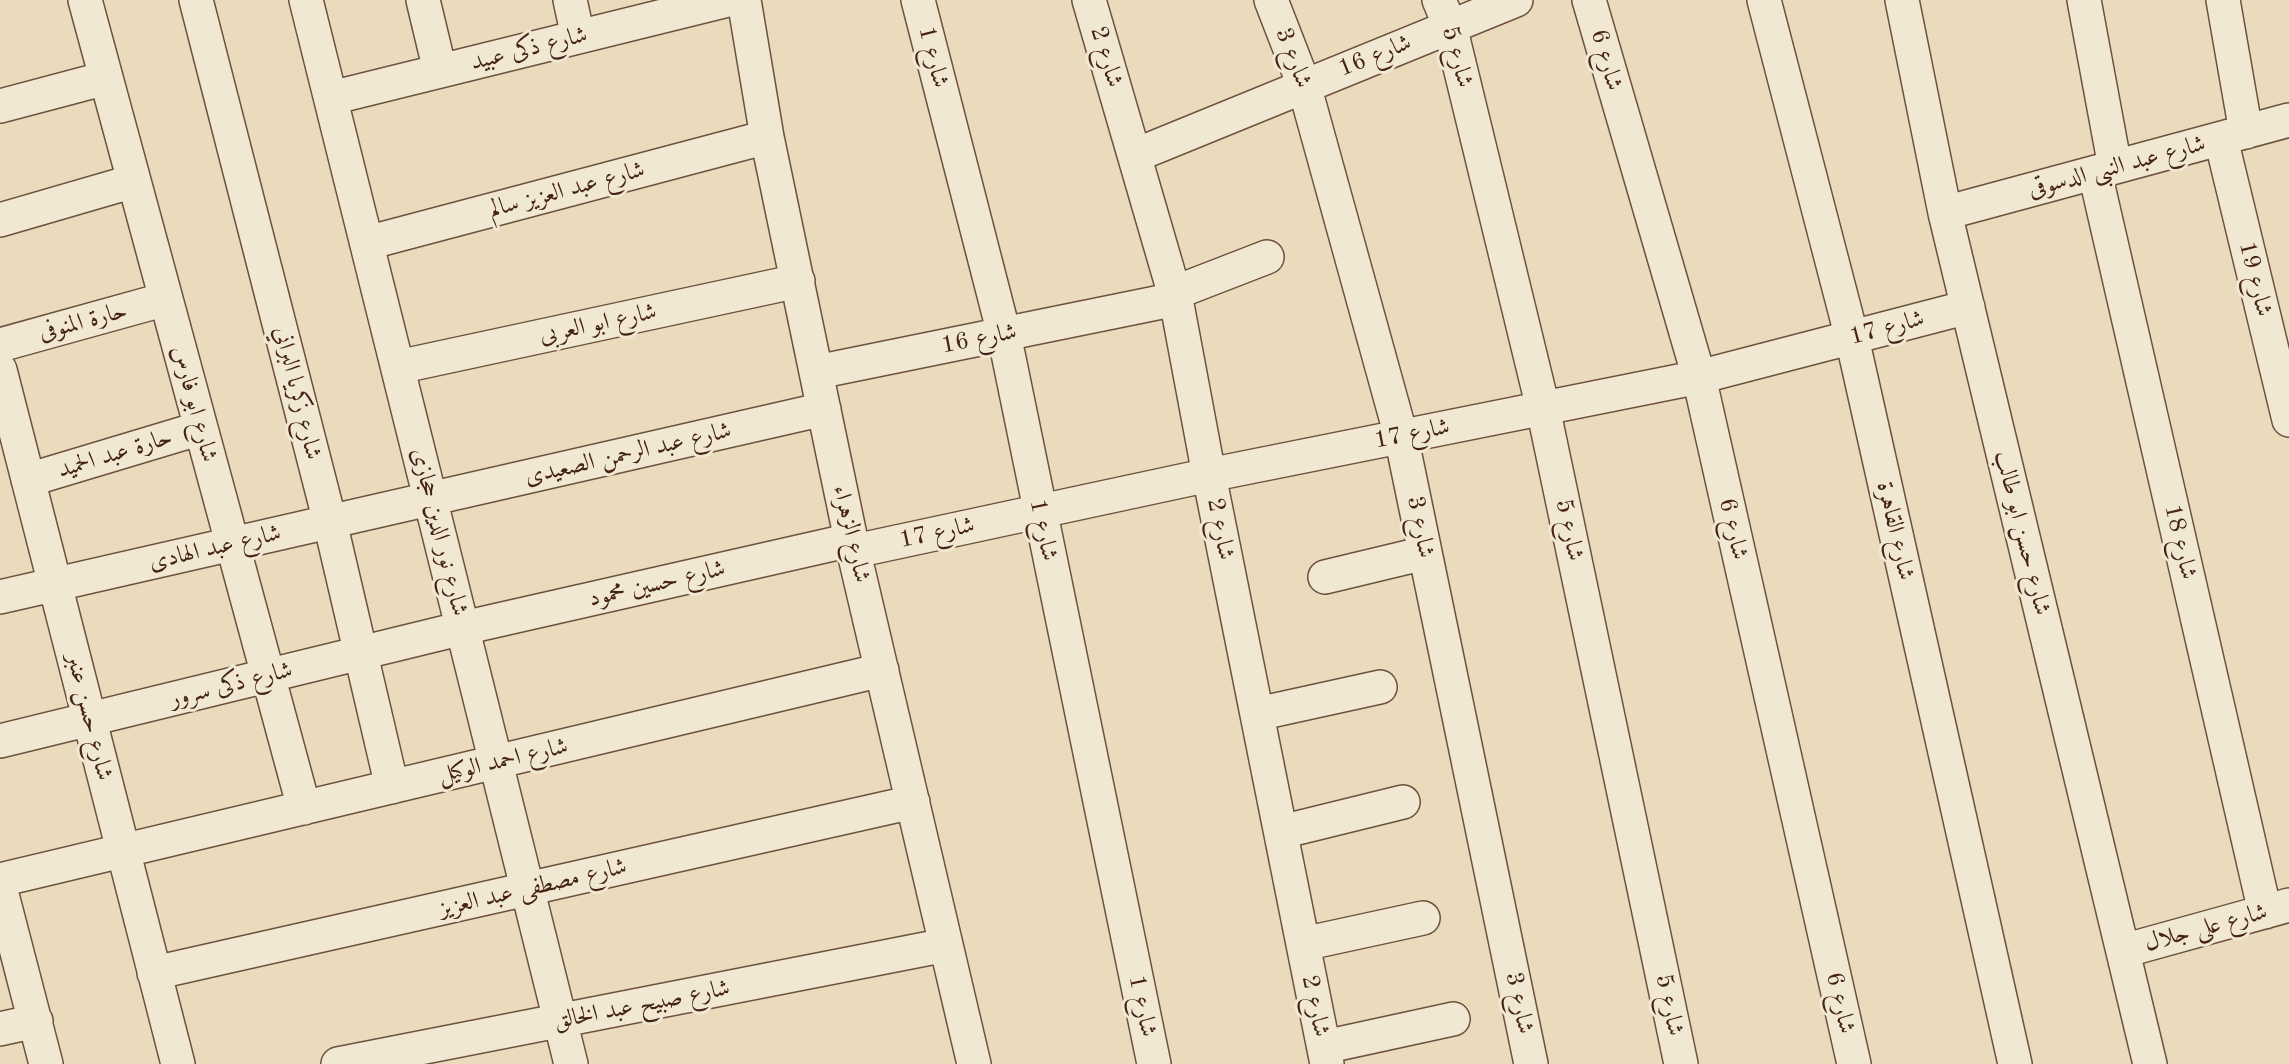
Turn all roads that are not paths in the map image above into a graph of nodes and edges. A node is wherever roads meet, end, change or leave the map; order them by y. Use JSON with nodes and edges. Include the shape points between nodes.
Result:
{"nodes":[{"id":1,"x":85,"y":0,"type":"edge"},
{"id":2,"x":196,"y":0,"type":"edge"},
{"id":3,"x":306,"y":0,"type":"edge"},
{"id":4,"x":423,"y":0,"type":"edge"},
{"id":5,"x":570,"y":0,"type":"edge"},
{"id":6,"x":728,"y":0,"type":"edge"},
{"id":7,"x":744,"y":0,"type":"edge"},
{"id":8,"x":918,"y":0,"type":"edge"},
{"id":9,"x":1089,"y":0,"type":"edge"},
{"id":10,"x":1270,"y":0,"type":"edge"},
{"id":11,"x":1516,"y":0,"type":"edge"},
{"id":12,"x":1589,"y":0,"type":"edge"},
{"id":13,"x":1764,"y":0,"type":"edge"},
{"id":14,"x":1902,"y":0,"type":"edge"},
{"id":15,"x":2084,"y":0,"type":"edge"},
{"id":16,"x":2223,"y":0,"type":"edge"},
{"id":17,"x":1445,"y":13,"type":"edge"},
{"id":18,"x":578,"y":37,"type":"junction"},
{"id":19,"x":440,"y":71,"type":"junction"},
{"id":20,"x":106,"y":78,"type":"junction"},
{"id":21,"x":1304,"y":85,"type":"junction"},
{"id":22,"x":331,"y":98,"type":"junction"},
{"id":23,"x":0,"y":106,"type":"edge"},
{"id":24,"x":2289,"y":120,"type":"edge"},
{"id":25,"x":2233,"y":135,"type":"junction"},
{"id":26,"x":768,"y":137,"type":"junction"},
{"id":27,"x":1136,"y":155,"type":"junction"},
{"id":28,"x":2105,"y":170,"type":"junction"},
{"id":29,"x":134,"y":181,"type":"junction"},
{"id":30,"x":1946,"y":213,"type":"junction"},
{"id":31,"x":0,"y":220,"type":"edge"},
{"id":32,"x":367,"y":243,"type":"junction"},
{"id":33,"x":1267,"y":257,"type":"dead end"},
{"id":34,"x":798,"y":281,"type":"junction"},
{"id":35,"x":1175,"y":296,"type":"junction"},
{"id":36,"x":166,"y":299,"type":"junction"},
{"id":37,"x":1968,"y":307,"type":"junction"},
{"id":38,"x":1004,"y":334,"type":"junction"},
{"id":39,"x":1852,"y":338,"type":"junction"},
{"id":40,"x":0,"y":345,"type":"edge"},
{"id":41,"x":398,"y":367,"type":"junction"},
{"id":42,"x":0,"y":370,"type":"edge"},
{"id":43,"x":817,"y":372,"type":"junction"},
{"id":44,"x":1699,"y":377,"type":"junction"},
{"id":45,"x":1543,"y":408,"type":"junction"},
{"id":46,"x":824,"y":409,"type":"junction"},
{"id":47,"x":2289,"y":420,"type":"edge"},
{"id":48,"x":201,"y":428,"type":"junction"},
{"id":49,"x":1401,"y":436,"type":"junction"},
{"id":50,"x":10,"y":449,"type":"edge"},
{"id":51,"x":1209,"y":475,"type":"junction"},
{"id":52,"x":28,"y":480,"type":"junction"},
{"id":53,"x":431,"y":499,"type":"junction"},
{"id":54,"x":1038,"y":512,"type":"junction"},
{"id":55,"x":330,"y":522,"type":"junction"},
{"id":56,"x":232,"y":544,"type":"junction"},
{"id":57,"x":853,"y":545,"type":"junction"},
{"id":58,"x":1425,"y":553,"type":"junction"},
{"id":59,"x":1325,"y":577,"type":"dead end"},
{"id":60,"x":55,"y":585,"type":"junction"},
{"id":61,"x":0,"y":597,"type":"edge"},
{"id":62,"x":463,"y":628,"type":"junction"},
{"id":63,"x":360,"y":653,"type":"junction"},
{"id":64,"x":882,"y":670,"type":"junction"},
{"id":65,"x":268,"y":676,"type":"junction"},
{"id":66,"x":1380,"y":687,"type":"dead end"},
{"id":67,"x":1257,"y":714,"type":"junction"},
{"id":68,"x":90,"y":719,"type":"junction"},
{"id":69,"x":0,"y":741,"type":"edge"},
{"id":70,"x":496,"y":762,"type":"junction"},
{"id":71,"x":392,"y":787,"type":"junction"},
{"id":72,"x":912,"y":802,"type":"junction"},
{"id":73,"x":1403,"y":802,"type":"dead end"},
{"id":74,"x":304,"y":808,"type":"junction"},
{"id":75,"x":1281,"y":832,"type":"junction"},
{"id":76,"x":123,"y":851,"type":"junction"},
{"id":77,"x":0,"y":880,"type":"edge"},
{"id":78,"x":0,"y":887,"type":"edge"},
{"id":79,"x":527,"y":889,"type":"junction"},
{"id":80,"x":2277,"y":909,"type":"edge"},
{"id":81,"x":1423,"y":918,"type":"dead end"},
{"id":82,"x":1303,"y":944,"type":"junction"},
{"id":83,"x":946,"y":945,"type":"junction"},
{"id":84,"x":2123,"y":951,"type":"junction"},
{"id":85,"x":154,"y":973,"type":"junction"},
{"id":86,"x":1454,"y":1019,"type":"dead end"},
{"id":87,"x":36,"y":1021,"type":"junction"},
{"id":88,"x":560,"y":1021,"type":"junction"},
{"id":89,"x":0,"y":1029,"type":"edge"},
{"id":90,"x":1325,"y":1055,"type":"edge"},
{"id":91,"x":46,"y":1064,"type":"edge"},
{"id":92,"x":178,"y":1064,"type":"edge"},
{"id":93,"x":340,"y":1064,"type":"edge"},
{"id":94,"x":571,"y":1064,"type":"edge"},
{"id":95,"x":974,"y":1064,"type":"edge"},
{"id":96,"x":1154,"y":1064,"type":"edge"},
{"id":97,"x":1531,"y":1064,"type":"edge"},
{"id":98,"x":1681,"y":1064,"type":"edge"},
{"id":99,"x":1854,"y":1064,"type":"edge"},
{"id":100,"x":2015,"y":1064,"type":"edge"},
{"id":101,"x":2150,"y":1064,"type":"edge"}],
"edges":[{"from":1,"to":20,"type":"street","name":"شارع ابو فارس"},
{"from":2,"to":55,"type":"street","name":"شارع زكريا البراني"},
{"from":3,"to":22,"type":"street","name":"شارع نور الدين حجازى"},
{"from":4,"to":19,"type":"street"},
{"from":5,"to":18,"type":"street"},
{"from":6,"to":18,"type":"street","name":"شارع ذكى عبيد"},
{"from":7,"to":26,"type":"street","name":"شارع الزهراء"},
{"from":8,"to":38,"type":"street","name":"شارع 1"},
{"from":9,"to":27,"type":"street","name":"شارع 2"},
{"from":10,"to":21,"type":"street","name":"شارع 3"},
{"from":11,"to":17,"type":"street","name":"شارع 16"},
{"from":12,"to":44,"type":"street","name":"شارع 6"},
{"from":13,"to":39,"type":"street","name":"شارع القاهرة"},
{"from":14,"to":30,"type":"street","name":"شارع حسن ابو طالب"},
{"from":15,"to":28,"type":"street","name":"شارع 18"},
{"from":16,"to":25,"type":"street","name":"شارع 19"},
{"from":17,"to":21,"type":"street","name":"شارع 16"},
{"from":17,"to":45,"type":"street","name":"شارع 5"},
{"from":18,"to":19,"type":"street","name":"شارع ذكى عبيد"},
{"from":19,"to":22,"type":"street","name":"شارع ذكى عبيد"},
{"from":20,"to":23,"type":"street"},
{"from":20,"to":29,"type":"street","name":"شارع ابو فارس"},
{"from":21,"to":27,"type":"street","name":"شارع 16"},
{"from":21,"to":49,"type":"street","name":"شارع 3"},
{"from":22,"to":32,"type":"street","name":"شارع نور الدين حجازى"},
{"from":24,"to":25,"type":"street","name":"شارع عبد النبى الدسوقى"},
{"from":25,"to":28,"type":"street","name":"شارع عبد النبى الدسوقى"},
{"from":25,"to":47,"type":"street","name":"شارع 19"},
{"from":26,"to":32,"type":"street","name":"شارع عبد العزيز سالم"},
{"from":26,"to":34,"type":"street","name":"شارع الزهراء"},
{"from":27,"to":35,"type":"street","name":"شارع 2"},
{"from":28,"to":30,"type":"street","name":"شارع عبد النبى الدسوقى"},
{"from":28,"to":80,"type":"street","name":"شارع 18"},
{"from":29,"to":31,"type":"street"},
{"from":29,"to":36,"type":"street","name":"شارع ابو فارس"},
{"from":30,"to":37,"type":"street","name":"شارع حسن ابو طالب"},
{"from":32,"to":41,"type":"street","name":"شارع نور الدين حجازى"},
{"from":33,"to":35,"type":"street","name":"شارع 16"},
{"from":34,"to":41,"type":"street","name":"شارع ابو العربى"},
{"from":34,"to":43,"type":"street","name":"شارع الزهراء"},
{"from":35,"to":38,"type":"street","name":"شارع 16"},
{"from":35,"to":51,"type":"street","name":"شارع 2"},
{"from":36,"to":40,"type":"street","name":"حارة المنوفى"},
{"from":36,"to":48,"type":"street","name":"شارع ابو فارس"},
{"from":37,"to":39,"type":"street","name":"شارع 17"},
{"from":37,"to":84,"type":"street","name":"شارع حسن ابو طالب"},
{"from":38,"to":43,"type":"street","name":"شارع 16"},
{"from":38,"to":54,"type":"street","name":"شارع 1"},
{"from":39,"to":44,"type":"street","name":"شارع 17"},
{"from":39,"to":100,"type":"street","name":"شارع القاهرة"},
{"from":41,"to":53,"type":"street","name":"شارع نور الدين حجازى"},
{"from":42,"to":50,"type":"street","name":"شارع حسن عنبر"},
{"from":43,"to":46,"type":"street","name":"شارع الزهراء"},
{"from":44,"to":45,"type":"street","name":"شارع 17"},
{"from":44,"to":99,"type":"street","name":"شارع 6"},
{"from":45,"to":49,"type":"street","name":"شارع 17"},
{"from":45,"to":98,"type":"street","name":"شارع 5"},
{"from":46,"to":53,"type":"street","name":"شارع عبد الرحمن الصعيدى"},
{"from":46,"to":57,"type":"street","name":"شارع الزهراء"},
{"from":48,"to":52,"type":"street","name":"حارة عبد الحميد"},
{"from":48,"to":56,"type":"street","name":"شارع ابو فارس"},
{"from":49,"to":51,"type":"street","name":"شارع 17"},
{"from":49,"to":58,"type":"street","name":"شارع 3"},
{"from":50,"to":52,"type":"street","name":"شارع حسن عنبر"},
{"from":51,"to":54,"type":"street","name":"شارع 17"},
{"from":51,"to":67,"type":"street","name":"شارع 2"},
{"from":52,"to":60,"type":"street","name":"شارع حسن عنبر"},
{"from":53,"to":55,"type":"street","name":"شارع عبد الهادى"},
{"from":53,"to":62,"type":"street","name":"شارع نور الدين حجازى"},
{"from":54,"to":57,"type":"street","name":"شارع 17"},
{"from":54,"to":96,"type":"street","name":"شارع 1"},
{"from":55,"to":56,"type":"street","name":"شارع عبد الهادى"},
{"from":55,"to":63,"type":"street","name":"شارع زكريا البراني"},
{"from":56,"to":60,"type":"street","name":"شارع عبد الهادى"},
{"from":56,"to":65,"type":"street","name":"شارع ابو فارس"},
{"from":57,"to":62,"type":"street","name":"شارع حسين محمود"},
{"from":57,"to":64,"type":"street","name":"شارع الزهراء"},
{"from":58,"to":59,"type":"street"},
{"from":58,"to":97,"type":"street","name":"شارع 3"},
{"from":60,"to":61,"type":"street","name":"شارع عبد الهادى"},
{"from":60,"to":68,"type":"street","name":"شارع حسن عنبر"},
{"from":62,"to":63,"type":"street","name":"شارع ذكى سرور"},
{"from":62,"to":70,"type":"street","name":"شارع نور الدين حجازى"},
{"from":63,"to":65,"type":"street","name":"شارع ذكى سرور"},
{"from":63,"to":71,"type":"street","name":"شارع زكريا البراني"},
{"from":64,"to":70,"type":"street","name":"شارع احمد الوكيل"},
{"from":64,"to":72,"type":"street","name":"شارع الزهراء"},
{"from":65,"to":68,"type":"street","name":"شارع ذكى سرور"},
{"from":65,"to":74,"type":"street","name":"شارع ابو فارس"},
{"from":66,"to":67,"type":"street"},
{"from":67,"to":75,"type":"street","name":"شارع 2"},
{"from":68,"to":69,"type":"street","name":"شارع ذكى سرور"},
{"from":68,"to":76,"type":"street","name":"شارع حسن عنبر"},
{"from":70,"to":71,"type":"street","name":"شارع احمد الوكيل"},
{"from":70,"to":79,"type":"street","name":"شارع نور الدين حجازى"},
{"from":71,"to":74,"type":"street","name":"شارع احمد الوكيل"},
{"from":72,"to":79,"type":"street","name":"شارع مصطفى عبد العزيز"},
{"from":72,"to":83,"type":"street","name":"شارع الزهراء"},
{"from":73,"to":75,"type":"street"},
{"from":74,"to":76,"type":"street","name":"شارع احمد الوكيل"},
{"from":75,"to":82,"type":"street","name":"شارع 2"},
{"from":76,"to":77,"type":"street","name":"شارع احمد الوكيل"},
{"from":76,"to":85,"type":"street","name":"شارع حسن عنبر"},
{"from":78,"to":87,"type":"street"},
{"from":79,"to":85,"type":"street","name":"شارع مصطفى عبد العزيز"},
{"from":79,"to":88,"type":"street","name":"شارع نور الدين حجازى"},
{"from":80,"to":84,"type":"street","name":"شارع على جلال"},
{"from":81,"to":82,"type":"street"},
{"from":82,"to":90,"type":"street","name":"شارع 2"},
{"from":83,"to":88,"type":"street","name":"شارع صبيح عبد الخالق"},
{"from":83,"to":95,"type":"street","name":"شارع الزهراء"},
{"from":84,"to":101,"type":"street","name":"شارع حسن ابو طالب"},
{"from":85,"to":92,"type":"street","name":"شارع حسن عنبر"},
{"from":86,"to":90,"type":"street"},
{"from":87,"to":89,"type":"street"},
{"from":87,"to":91,"type":"street"},
{"from":88,"to":93,"type":"street","name":"شارع صبيح عبد الخالق"},
{"from":88,"to":94,"type":"street","name":"شارع نور الدين حجازى"}]}
